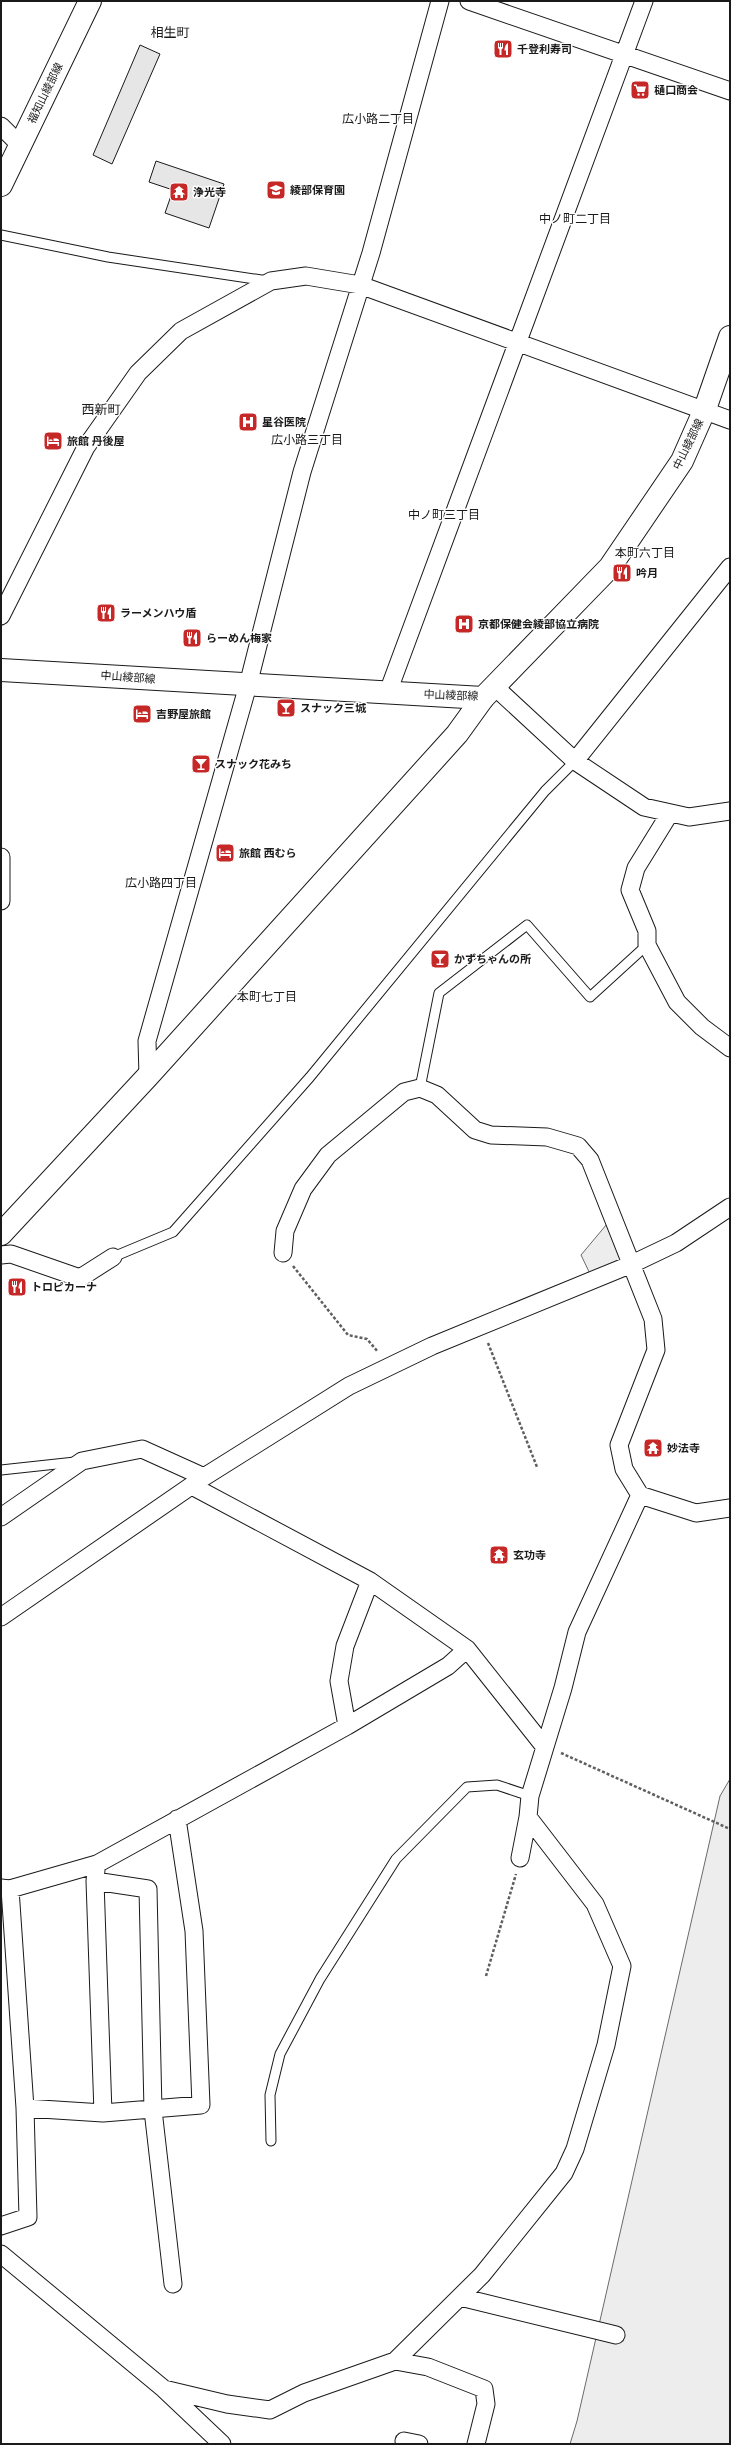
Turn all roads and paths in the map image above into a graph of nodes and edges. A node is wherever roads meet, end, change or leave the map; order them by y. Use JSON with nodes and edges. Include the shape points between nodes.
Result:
{"nodes":[{"id":1,"x":90,"y":1,"type":"edge"},
{"id":2,"x":440,"y":1,"type":"edge"},
{"id":3,"x":469,"y":1,"type":"edge"},
{"id":4,"x":644,"y":1,"type":"edge"},
{"id":5,"x":624,"y":54,"type":"junction"},
{"id":6,"x":730,"y":91,"type":"edge"},
{"id":7,"x":1,"y":126,"type":"edge"},
{"id":8,"x":20,"y":145,"type":"junction"},
{"id":9,"x":1,"y":185,"type":"edge"},
{"id":10,"x":1,"y":235,"type":"edge"},
{"id":11,"x":272,"y":281,"type":"junction"},
{"id":12,"x":360,"y":286,"type":"junction"},
{"id":13,"x":730,"y":337,"type":"edge"},
{"id":14,"x":518,"y":342,"type":"junction"},
{"id":15,"x":705,"y":409,"type":"junction"},
{"id":16,"x":730,"y":420,"type":"edge"},
{"id":17,"x":730,"y":567,"type":"edge"},
{"id":18,"x":1,"y":616,"type":"edge"},
{"id":19,"x":1,"y":670,"type":"edge"},
{"id":20,"x":248,"y":685,"type":"junction"},
{"id":21,"x":388,"y":692,"type":"junction"},
{"id":22,"x":489,"y":692,"type":"junction"},
{"id":23,"x":575,"y":760,"type":"junction"},
{"id":24,"x":730,"y":811,"type":"edge"},
{"id":25,"x":670,"y":813,"type":"junction"},
{"id":26,"x":1,"y":857,"type":"edge"},
{"id":27,"x":1,"y":901,"type":"edge"},
{"id":28,"x":647,"y":945,"type":"junction"},
{"id":29,"x":730,"y":1048,"type":"edge"},
{"id":30,"x":148,"y":1076,"type":"junction"},
{"id":31,"x":420,"y":1088,"type":"junction"},
{"id":32,"x":730,"y":1207,"type":"edge"},
{"id":33,"x":1,"y":1234,"type":"edge"},
{"id":34,"x":283,"y":1253,"type":"joint"},
{"id":35,"x":1,"y":1255,"type":"edge"},
{"id":36,"x":113,"y":1257,"type":"joint"},
{"id":37,"x":632,"y":1264,"type":"junction"},
{"id":38,"x":481,"y":1326,"type":"junction"},
{"id":39,"x":389,"y":1367,"type":"junction"},
{"id":40,"x":82,"y":1461,"type":"junction"},
{"id":41,"x":537,"y":1467,"type":"dead end"},
{"id":42,"x":1,"y":1470,"type":"edge"},
{"id":43,"x":198,"y":1481,"type":"junction"},
{"id":44,"x":640,"y":1495,"type":"junction"},
{"id":45,"x":730,"y":1508,"type":"edge"},
{"id":46,"x":1,"y":1517,"type":"edge"},
{"id":47,"x":370,"y":1582,"type":"junction"},
{"id":48,"x":1,"y":1617,"type":"edge"},
{"id":49,"x":467,"y":1649,"type":"junction"},
{"id":50,"x":347,"y":1726,"type":"junction"},
{"id":51,"x":544,"y":1746,"type":"junction"},
{"id":52,"x":530,"y":1796,"type":"junction"},
{"id":53,"x":528,"y":1817,"type":"junction"},
{"id":54,"x":177,"y":1819,"type":"junction"},
{"id":55,"x":730,"y":1829,"type":"edge"},
{"id":56,"x":520,"y":1858,"type":"joint"},
{"id":57,"x":97,"y":1864,"type":"junction"},
{"id":58,"x":95,"y":1881,"type":"junction"},
{"id":59,"x":5,"y":1888,"type":"edge"},
{"id":60,"x":486,"y":1976,"type":"dead end"},
{"id":61,"x":25,"y":2108,"type":"junction"},
{"id":62,"x":153,"y":2110,"type":"junction"},
{"id":63,"x":103,"y":2113,"type":"junction"},
{"id":64,"x":271,"y":2141,"type":"dead end"},
{"id":65,"x":1,"y":2226,"type":"edge"},
{"id":66,"x":1,"y":2254,"type":"edge"},
{"id":67,"x":173,"y":2284,"type":"dead end"},
{"id":68,"x":460,"y":2297,"type":"junction"},
{"id":69,"x":616,"y":2335,"type":"dead end"},
{"id":70,"x":395,"y":2362,"type":"junction"},
{"id":71,"x":164,"y":2389,"type":"junction"},
{"id":72,"x":222,"y":2444,"type":"edge"},
{"id":73,"x":476,"y":2444,"type":"edge"}],
"edges":[{"from":1,"to":8,"type":"main road","name":"福知山綾部線"},
{"from":2,"to":12,"type":"street"},
{"from":3,"to":5,"type":"street"},
{"from":4,"to":5,"type":"street"},
{"from":5,"to":6,"type":"street"},
{"from":5,"to":14,"type":"street"},
{"from":7,"to":8,"type":"street"},
{"from":8,"to":9,"type":"main road","name":"福知山綾部線"},
{"from":10,"to":11,"type":"lane","via":[[108,257]]},
{"from":11,"to":12,"type":"street","via":[[306,276]]},
{"from":11,"to":18,"type":"street","via":[[181,331],[138,373],[86,447]]},
{"from":12,"to":14,"type":"street"},
{"from":12,"to":20,"type":"street","via":[[302,472]]},
{"from":13,"to":15,"type":"main road","name":"中山綾部線"},
{"from":14,"to":15,"type":"street"},
{"from":14,"to":21,"type":"street"},
{"from":15,"to":16,"type":"street"},
{"from":15,"to":22,"type":"main road","name":"中山綾部線","via":[[682,461],[610,567]]},
{"from":17,"to":23,"type":"street"},
{"from":19,"to":20,"type":"main road","name":"中山綾部線"},
{"from":20,"to":21,"type":"main road","name":"中山綾部線"},
{"from":20,"to":30,"type":"street","via":[[147,1041]]},
{"from":21,"to":22,"type":"main road","name":"中山綾部線"},
{"from":22,"to":23,"type":"street"},
{"from":22,"to":30,"type":"main road","via":[[457,734]]},
{"from":23,"to":25,"type":"street","via":[[644,806]]},
{"from":23,"to":36,"type":"lane","via":[[545,790],[310,1077],[173,1232]]},
{"from":24,"to":25,"type":"street","via":[[689,817]]},
{"from":25,"to":28,"type":"street","via":[[636,868],[630,890],[647,931]]},
{"from":26,"to":27,"type":"street"},
{"from":28,"to":29,"type":"street","via":[[677,1002],[702,1027]]},
{"from":28,"to":31,"type":"lane","via":[[590,997],[527,924],[439,993]]},
{"from":30,"to":33,"type":"main road"},
{"from":31,"to":34,"type":"street","via":[[404,1092],[328,1155],[303,1189],[285,1231]]},
{"from":31,"to":37,"type":"street","via":[[437,1095],[475,1130],[491,1135],[547,1137],[578,1146],[590,1160]]},
{"from":32,"to":37,"type":"street","via":[[676,1243]]},
{"from":34,"to":39,"type":"path","via":[[348,1335],[367,1339]]},
{"from":35,"to":36,"type":"street","via":[[11,1254],[80,1278]]},
{"from":37,"to":38,"type":"street"},
{"from":37,"to":44,"type":"street","via":[[653,1319],[656,1350],[619,1445],[624,1469]]},
{"from":38,"to":39,"type":"street"},
{"from":38,"to":41,"type":"path"},
{"from":39,"to":43,"type":"street","via":[[349,1386]]},
{"from":40,"to":42,"type":"lane"},
{"from":40,"to":43,"type":"street","via":[[142,1449]]},
{"from":40,"to":46,"type":"street"},
{"from":43,"to":47,"type":"street"},
{"from":43,"to":48,"type":"street"},
{"from":44,"to":45,"type":"street","via":[[696,1513]]},
{"from":44,"to":51,"type":"street","via":[[577,1632],[563,1688]]},
{"from":47,"to":49,"type":"street"},
{"from":47,"to":50,"type":"street","via":[[345,1646],[339,1681]]},
{"from":49,"to":50,"type":"street","via":[[448,1666]]},
{"from":49,"to":51,"type":"street"},
{"from":50,"to":54,"type":"street"},
{"from":51,"to":52,"type":"street"},
{"from":51,"to":55,"type":"path"},
{"from":52,"to":53,"type":"street"},
{"from":52,"to":64,"type":"lane","via":[[498,1785],[468,1787],[396,1860],[320,1979],[280,2054],[270,2095]]},
{"from":53,"to":56,"type":"street"},
{"from":53,"to":68,"type":"street","via":[[595,1904],[622,1966],[606,2045],[575,2149],[564,2173],[482,2275]]},
{"from":54,"to":57,"type":"street"},
{"from":54,"to":62,"type":"street","via":[[194,1931],[201,2105]]},
{"from":56,"to":60,"type":"path"},
{"from":57,"to":58,"type":"street"},
{"from":57,"to":59,"type":"street"},
{"from":58,"to":62,"type":"street","via":[[148,1889]]},
{"from":58,"to":63,"type":"street"},
{"from":59,"to":61,"type":"street"},
{"from":61,"to":63,"type":"street"},
{"from":61,"to":65,"type":"street","via":[[28,2217]]},
{"from":62,"to":63,"type":"street"},
{"from":62,"to":67,"type":"street"},
{"from":66,"to":71,"type":"street"},
{"from":68,"to":69,"type":"street"},
{"from":68,"to":70,"type":"street"},
{"from":70,"to":71,"type":"street","via":[[304,2393],[270,2410],[227,2404]]},
{"from":70,"to":73,"type":"street","via":[[428,2366],[484,2389],[486,2404]]},
{"from":71,"to":72,"type":"street"}]}
